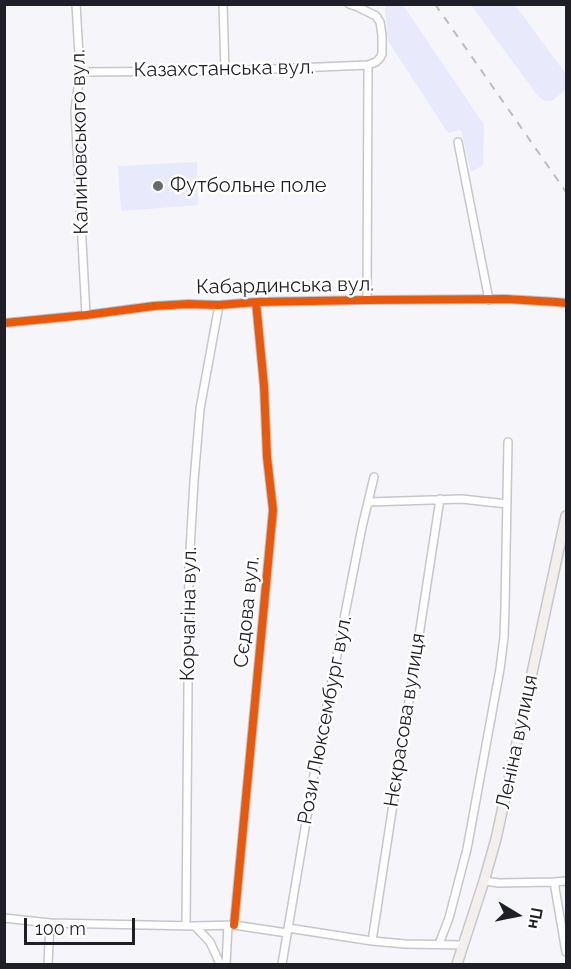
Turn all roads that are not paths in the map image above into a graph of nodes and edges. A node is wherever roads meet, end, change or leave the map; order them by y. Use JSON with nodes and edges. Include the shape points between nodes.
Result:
{"nodes":[{"id":1,"x":76,"y":4,"type":"edge"},
{"id":2,"x":223,"y":4,"type":"edge"},
{"id":3,"x":349,"y":4,"type":"edge"},
{"id":4,"x":368,"y":65,"type":"junction"},
{"id":5,"x":225,"y":71,"type":"junction"},
{"id":6,"x":80,"y":72,"type":"junction"},
{"id":7,"x":458,"y":142,"type":"dead end"},
{"id":8,"x":367,"y":300,"type":"junction"},
{"id":9,"x":489,"y":300,"type":"junction"},
{"id":10,"x":256,"y":302,"type":"junction"},
{"id":11,"x":567,"y":303,"type":"edge"},
{"id":12,"x":219,"y":305,"type":"junction"},
{"id":13,"x":86,"y":315,"type":"junction"},
{"id":14,"x":4,"y":323,"type":"edge"},
{"id":15,"x":508,"y":442,"type":"dead end"},
{"id":16,"x":374,"y":477,"type":"dead end"},
{"id":17,"x":440,"y":499,"type":"junction"},
{"id":18,"x":369,"y":502,"type":"junction"},
{"id":19,"x":507,"y":504,"type":"junction"},
{"id":20,"x":567,"y":516,"type":"edge"},
{"id":21,"x":484,"y":881,"type":"junction"},
{"id":22,"x":567,"y":881,"type":"edge"},
{"id":23,"x":554,"y":882,"type":"junction"},
{"id":24,"x":4,"y":918,"type":"edge"},
{"id":25,"x":50,"y":923,"type":"junction"},
{"id":26,"x":186,"y":926,"type":"junction"},
{"id":27,"x":195,"y":926,"type":"junction"},
{"id":28,"x":231,"y":926,"type":"junction"},
{"id":29,"x":288,"y":931,"type":"junction"},
{"id":30,"x":372,"y":940,"type":"junction"},
{"id":31,"x":439,"y":944,"type":"junction"},
{"id":32,"x":463,"y":945,"type":"junction"},
{"id":33,"x":567,"y":952,"type":"edge"},
{"id":34,"x":48,"y":964,"type":"edge"},
{"id":35,"x":220,"y":964,"type":"edge"},
{"id":36,"x":226,"y":964,"type":"edge"},
{"id":37,"x":282,"y":964,"type":"edge"},
{"id":38,"x":457,"y":964,"type":"edge"}],
"edges":[{"from":1,"to":6,"type":"street","name":"Калиновського вул."},
{"from":2,"to":5,"type":"street"},
{"from":3,"to":4,"type":"street","via":[[369,11],[380,22],[382,54]]},
{"from":4,"to":5,"type":"street","name":"Казахстанська вул."},
{"from":4,"to":8,"type":"street"},
{"from":5,"to":6,"type":"street","name":"Казахстанська вул."},
{"from":6,"to":13,"type":"street","name":"Калиновського вул.","via":[[75,111]]},
{"from":7,"to":9,"type":"street"},
{"from":8,"to":9,"type":"street","name":"Кабардинська вул."},
{"from":8,"to":10,"type":"street","name":"Кабардинська вул."},
{"from":9,"to":11,"type":"street","name":"Кабардинська вул."},
{"from":10,"to":12,"type":"street","name":"Кабардинська вул."},
{"from":10,"to":28,"type":"street","name":"Сєдова вул.","via":[[273,510]]},
{"from":12,"to":13,"type":"street","name":"Кабардинська вул.","via":[[154,306]]},
{"from":12,"to":26,"type":"street","name":"Корчагіна вул.","via":[[200,409],[189,567]]},
{"from":13,"to":14,"type":"street","name":"Кабардинська вул."},
{"from":15,"to":19,"type":"street"},
{"from":16,"to":18,"type":"street","name":"Рози Люксембург вул."},
{"from":17,"to":18,"type":"street"},
{"from":17,"to":19,"type":"street"},
{"from":17,"to":30,"type":"street","name":"Нєкрасова вулиця"},
{"from":18,"to":29,"type":"street","name":"Рози Люксембург вул.","via":[[317,757]]},
{"from":19,"to":31,"type":"street","via":[[500,669],[467,849]]},
{"from":20,"to":21,"type":"main road","name":"Леніна вулиця"},
{"from":21,"to":23,"type":"street"},
{"from":21,"to":32,"type":"main road","name":"Леніна вулиця"},
{"from":22,"to":23,"type":"street"},
{"from":23,"to":33,"type":"street"},
{"from":24,"to":25,"type":"street"},
{"from":25,"to":26,"type":"street"},
{"from":25,"to":34,"type":"street"},
{"from":26,"to":27,"type":"street"},
{"from":27,"to":28,"type":"street"},
{"from":27,"to":35,"type":"street","via":[[210,942]]},
{"from":28,"to":29,"type":"street"},
{"from":28,"to":36,"type":"street","name":"Сєдова вул."},
{"from":29,"to":30,"type":"street"},
{"from":29,"to":37,"type":"street","name":"Рози Люксембург вул."},
{"from":30,"to":31,"type":"street"},
{"from":31,"to":32,"type":"street"},
{"from":32,"to":38,"type":"main road","name":"Леніна вулиця"}]}
